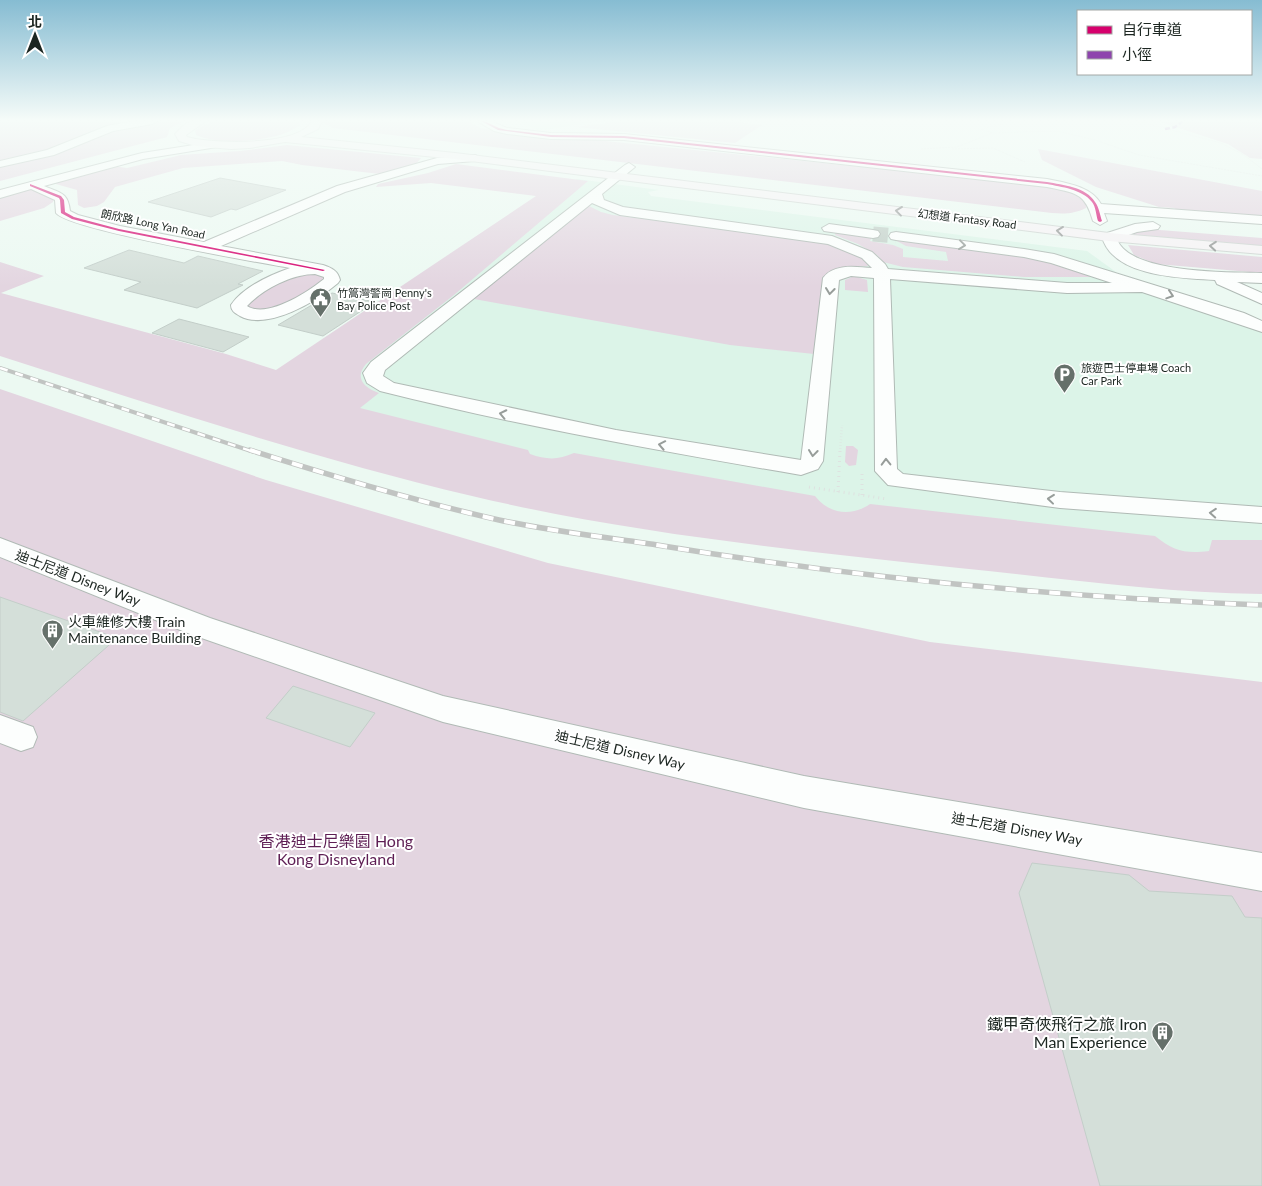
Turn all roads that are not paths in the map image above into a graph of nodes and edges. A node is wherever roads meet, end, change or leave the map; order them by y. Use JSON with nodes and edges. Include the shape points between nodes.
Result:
{"nodes":[{"id":1,"x":44,"y":176,"type":"edge"},
{"id":2,"x":64,"y":176,"type":"edge"},
{"id":3,"x":385,"y":176,"type":"edge"},
{"id":4,"x":582,"y":176,"type":"edge"},
{"id":5,"x":584,"y":176,"type":"edge"},
{"id":6,"x":639,"y":176,"type":"edge"},
{"id":7,"x":642,"y":176,"type":"edge"},
{"id":8,"x":706,"y":176,"type":"edge"},
{"id":9,"x":984,"y":176,"type":"edge"},
{"id":10,"x":639,"y":179,"type":"junction"},
{"id":11,"x":626,"y":184,"type":"junction"},
{"id":12,"x":31,"y":185,"type":"junction"},
{"id":13,"x":0,"y":188,"type":"edge"},
{"id":14,"x":0,"y":194,"type":"edge"},
{"id":15,"x":596,"y":194,"type":"junction"},
{"id":16,"x":922,"y":201,"type":"dead end"},
{"id":17,"x":1095,"y":216,"type":"junction"},
{"id":18,"x":1262,"y":220,"type":"edge"},
{"id":19,"x":1158,"y":227,"type":"joint"},
{"id":20,"x":822,"y":232,"type":"junction"},
{"id":21,"x":874,"y":234,"type":"tunnel mouth"},
{"id":22,"x":896,"y":236,"type":"tunnel mouth"},
{"id":23,"x":1109,"y":237,"type":"junction"},
{"id":24,"x":205,"y":246,"type":"junction"},
{"id":25,"x":1262,"y":250,"type":"edge"},
{"id":26,"x":285,"y":270,"type":"junction"},
{"id":27,"x":882,"y":274,"type":"junction"},
{"id":28,"x":1200,"y":274,"type":"junction"},
{"id":29,"x":1262,"y":278,"type":"edge"},
{"id":30,"x":1144,"y":287,"type":"junction"},
{"id":31,"x":1262,"y":299,"type":"edge"},
{"id":32,"x":1262,"y":327,"type":"edge"},
{"id":33,"x":1262,"y":515,"type":"edge"},
{"id":34,"x":0,"y":547,"type":"edge"},
{"id":35,"x":1262,"y":872,"type":"edge"}],
"edges":[{"from":1,"to":13,"type":"street"},
{"from":2,"to":12,"type":"street"},
{"from":3,"to":24,"type":"street","via":[[341,189]]},
{"from":4,"to":11,"type":"main road","name":"幻想道 Fantasy Road"},
{"from":5,"to":11,"type":"main road","name":"幻想道 Fantasy Road"},
{"from":6,"to":11,"type":"main road","name":"幻想道 Fantasy Road"},
{"from":7,"to":10,"type":"street"},
{"from":8,"to":16,"type":"main road","name":"幻想道 Fantasy Road"},
{"from":9,"to":17,"type":"street","via":[[1047,183],[1077,191],[1092,201]]},
{"from":10,"to":11,"type":"street"},
{"from":23,"to":10,"type":"main road","name":"幻想道 Fantasy Road","one_way":true},
{"from":11,"to":15,"type":"street"},
{"from":11,"to":20,"type":"street","via":[[651,205]]},
{"from":12,"to":14,"type":"street"},
{"from":12,"to":24,"type":"street","name":"朗欣路 Long Yan Road","via":[[60,196],[64,213],[73,218]]},
{"from":15,"to":20,"type":"street","via":[[598,202],[620,211]]},
{"from":27,"to":15,"type":"street","one_way":true,"via":[[844,271],[832,278],[812,461],[801,468],[561,426],[414,393],[374,380],[373,373],[378,366]]},
{"from":17,"to":18,"type":"street"},
{"from":17,"to":19,"type":"main road"},
{"from":19,"to":23,"type":"street","via":[[1136,228]]},
{"from":20,"to":21,"type":"street"},
{"from":20,"to":27,"type":"street","via":[[867,255],[880,267]]},
{"from":22,"to":30,"type":"street","one_way":true,"via":[[1039,255]]},
{"from":25,"to":23,"type":"main road","name":"幻想道 Fantasy Road","one_way":true},
{"from":23,"to":28,"type":"street","via":[[1114,251],[1130,261],[1167,271]]},
{"from":24,"to":26,"type":"street","name":"朗欣路 Long Yan Road"},
{"from":26,"to":26,"type":"street","name":"朗欣路 Long Yan Road","via":[[323,270],[331,274],[332,280],[284,310],[255,314],[239,308],[244,299]]},
{"from":27,"to":30,"type":"street","via":[[1067,288]]},
{"from":33,"to":27,"type":"street","one_way":true,"via":[[1060,500],[908,483],[891,477],[886,471]]},
{"from":28,"to":29,"type":"street"},
{"from":28,"to":31,"type":"street"},
{"from":30,"to":32,"type":"street","one_way":true},
{"from":34,"to":35,"type":"street","name":"迪士尼道 Disney Way","via":[[200,626],[443,709],[804,792]]}]}
